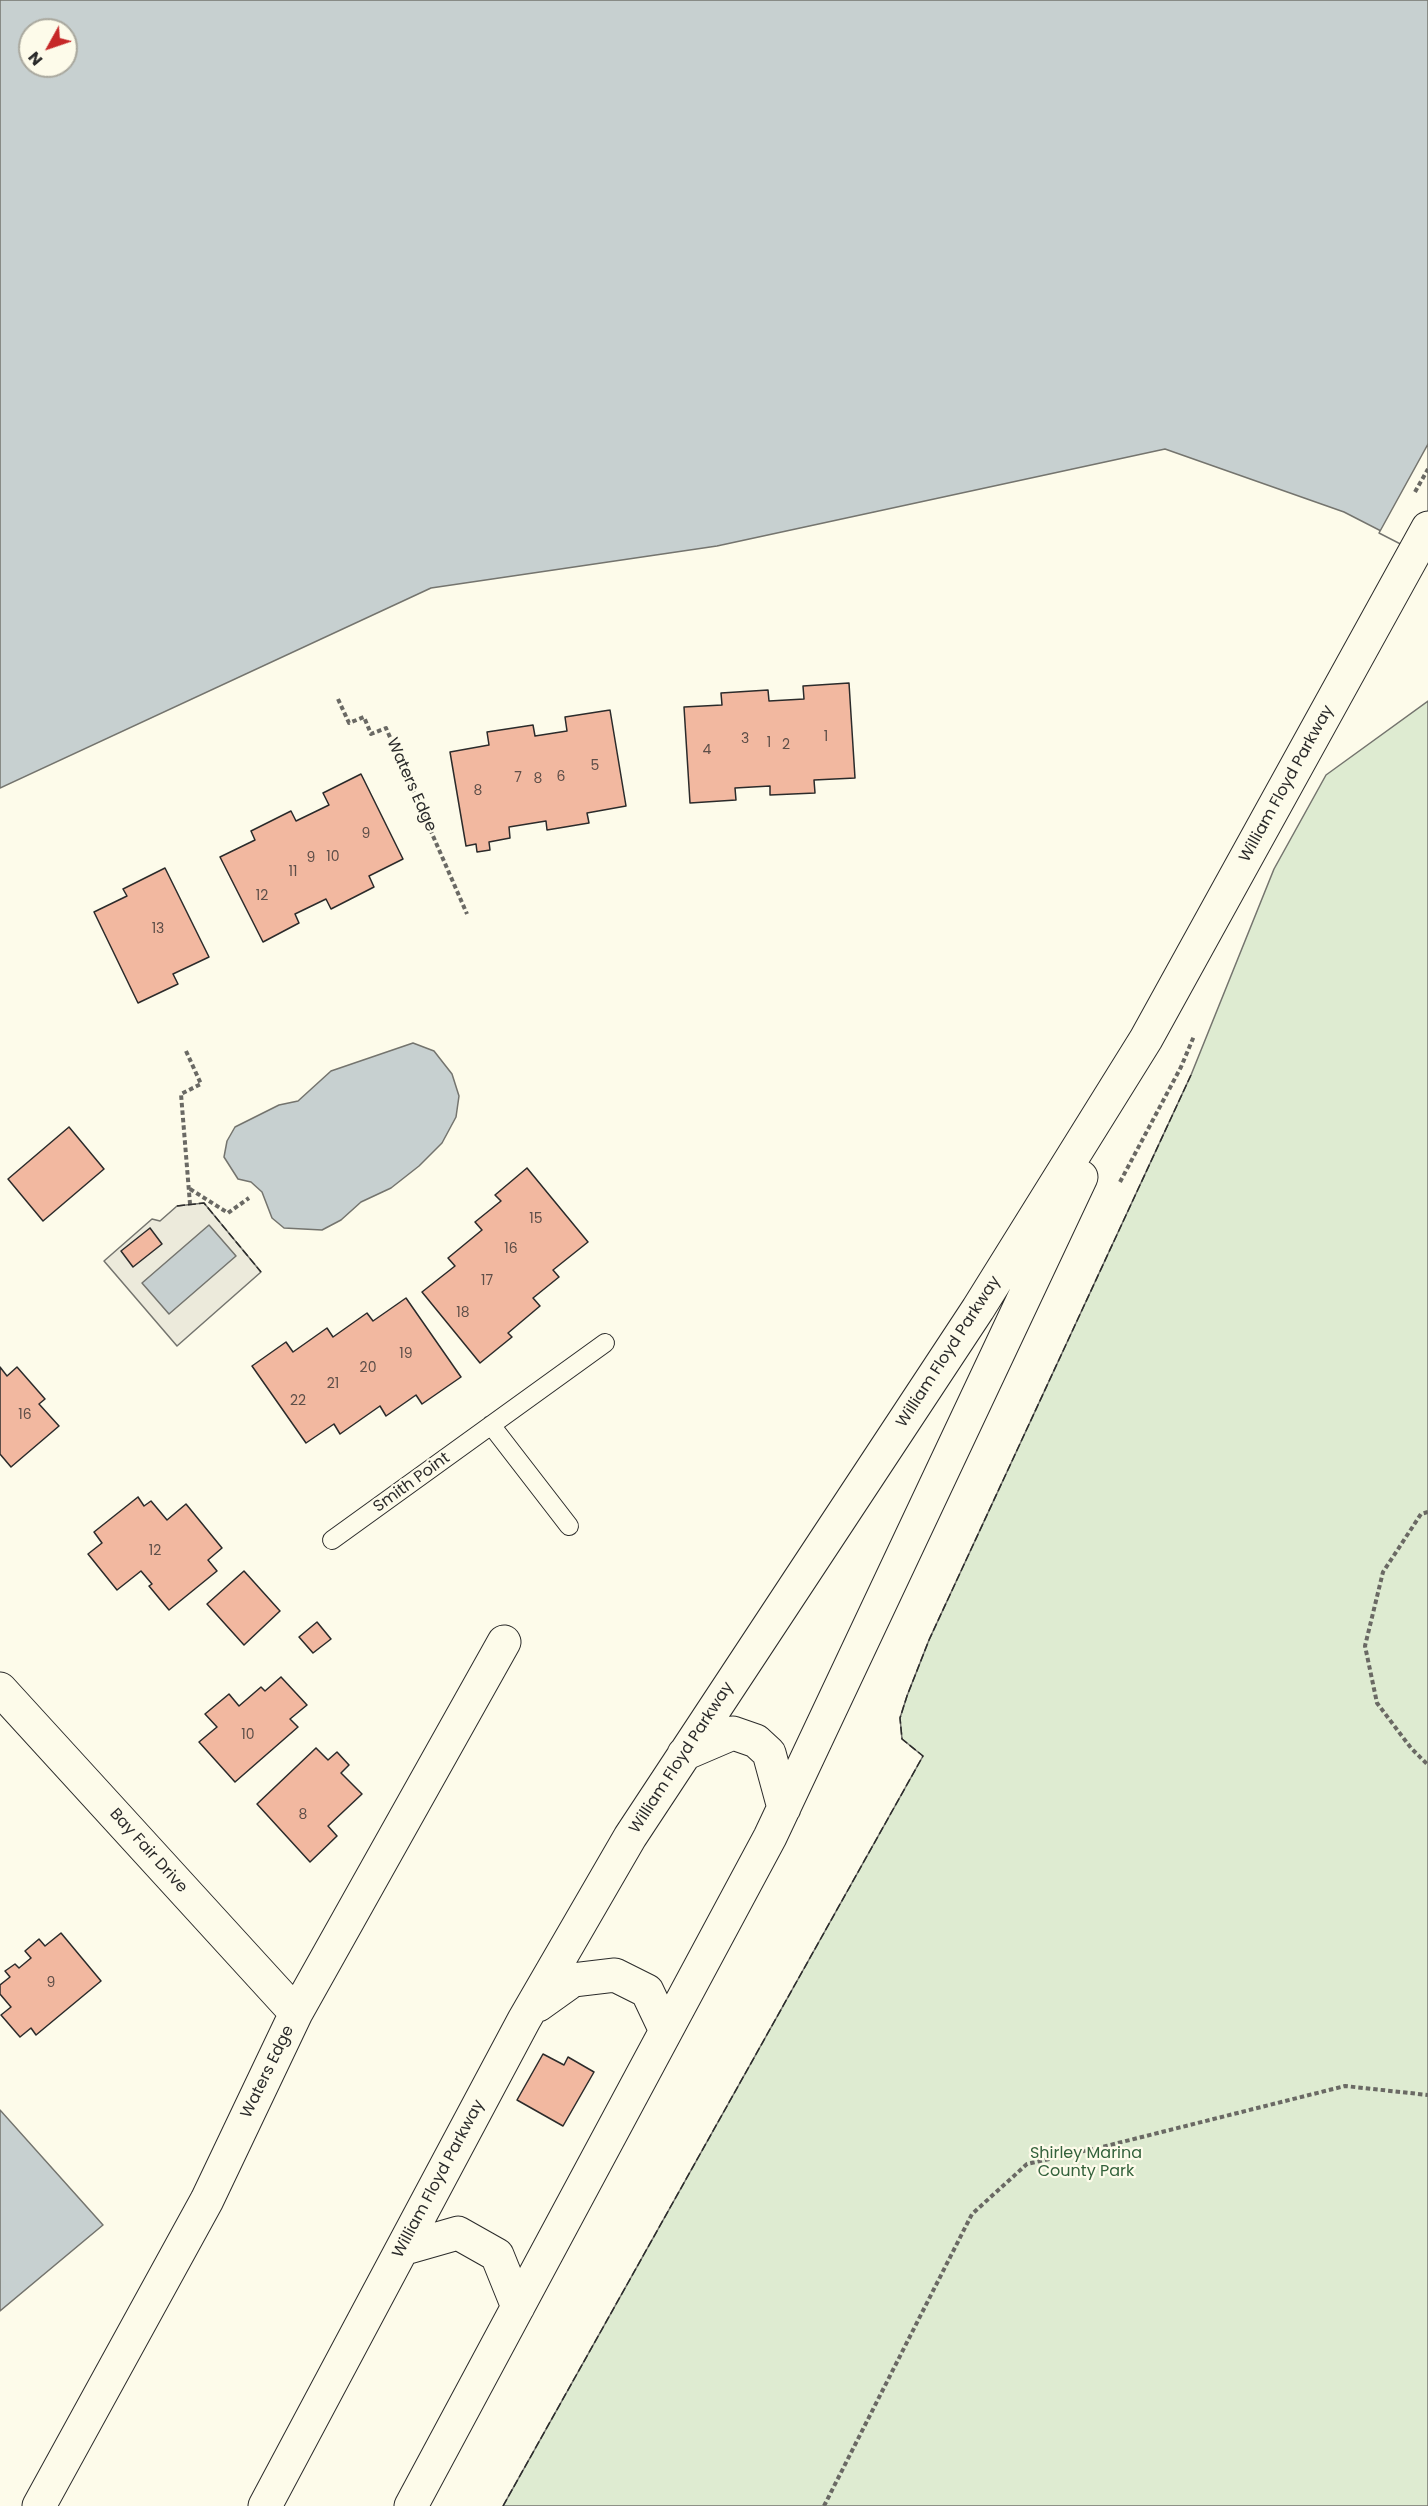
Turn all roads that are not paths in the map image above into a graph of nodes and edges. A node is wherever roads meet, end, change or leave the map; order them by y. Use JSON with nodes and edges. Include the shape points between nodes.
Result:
{"nodes":[{"id":1,"x":1428,"y":528,"type":"edge"},
{"id":2,"x":1146,"y":1040,"type":"junction"},
{"id":3,"x":605,"y":1343,"type":"dead end"},
{"id":4,"x":491,"y":1425,"type":"junction"},
{"id":5,"x":569,"y":1526,"type":"dead end"},
{"id":6,"x":332,"y":1540,"type":"dead end"},
{"id":7,"x":504,"y":1642,"type":"dead end"},
{"id":8,"x":0,"y":1689,"type":"edge"},
{"id":9,"x":684,"y":1754,"type":"junction"},
{"id":10,"x":784,"y":1808,"type":"junction"},
{"id":11,"x":529,"y":2011,"type":"junction"},
{"id":12,"x":296,"y":2013,"type":"junction"},
{"id":13,"x":666,"y":2031,"type":"junction"},
{"id":14,"x":402,"y":2249,"type":"junction"},
{"id":15,"x":518,"y":2307,"type":"junction"},
{"id":16,"x":39,"y":2506,"type":"edge"},
{"id":17,"x":265,"y":2506,"type":"edge"},
{"id":18,"x":411,"y":2506,"type":"edge"}],
"edges":[{"from":1,"to":2,"type":"main road","name":"William Floyd Parkway"},
{"from":2,"to":9,"type":"main road","name":"William Floyd Parkway","via":[[978,1309]]},
{"from":2,"to":10,"type":"main road","name":"William Floyd Parkway"},
{"from":3,"to":4,"type":"lane","name":"Smith Point"},
{"from":4,"to":5,"type":"lane"},
{"from":4,"to":6,"type":"lane","name":"Smith Point"},
{"from":7,"to":12,"type":"main road","name":"Waters Edge"},
{"from":8,"to":12,"type":"main road","name":"Bay Fair Drive"},
{"from":9,"to":10,"type":"main road","via":[[733,1733],[756,1741],[769,1754]]},
{"from":9,"to":11,"type":"main road","name":"William Floyd Parkway","via":[[630,1837]]},
{"from":10,"to":13,"type":"main road","name":"William Floyd Parkway"},
{"from":11,"to":13,"type":"main road","via":[[573,1980],[615,1975],[647,1991]]},
{"from":11,"to":14,"type":"main road","name":"William Floyd Parkway"},
{"from":12,"to":16,"type":"main road","name":"Waters Edge","via":[[207,2200]]},
{"from":13,"to":15,"type":"main road","name":"William Floyd Parkway"},
{"from":14,"to":15,"type":"main road","via":[[458,2234],[497,2255]]},
{"from":14,"to":17,"type":"main road","name":"William Floyd Parkway"},
{"from":15,"to":18,"type":"main road","name":"William Floyd Parkway"}]}
